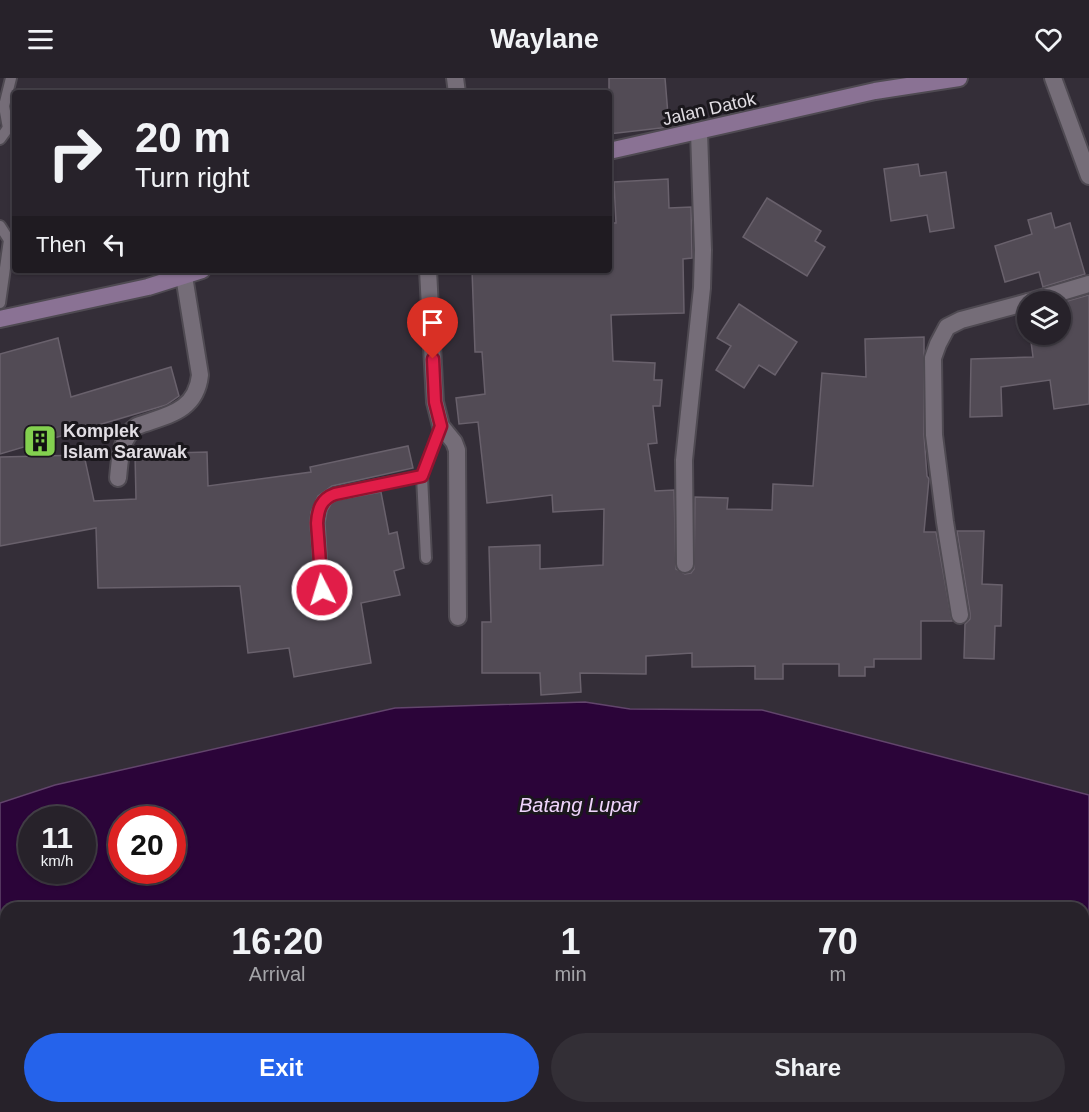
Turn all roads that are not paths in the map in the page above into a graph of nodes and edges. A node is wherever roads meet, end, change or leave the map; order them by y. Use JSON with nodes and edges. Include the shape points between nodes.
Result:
{"nodes":[{"id":1,"x":10,"y":78,"type":"edge"},
{"id":2,"x":959,"y":78,"type":"edge"},
{"id":3,"x":1053,"y":78,"type":"edge"},
{"id":4,"x":12,"y":127,"type":"edge"},
{"id":5,"x":699,"y":132,"type":"junction"},
{"id":6,"x":0,"y":139,"type":"edge"},
{"id":7,"x":612,"y":150,"type":"edge"},
{"id":8,"x":1089,"y":177,"type":"edge"},
{"id":9,"x":0,"y":226,"type":"edge"},
{"id":10,"x":12,"y":238,"type":"edge"},
{"id":11,"x":193,"y":273,"type":"edge"},
{"id":12,"x":428,"y":273,"type":"edge"},
{"id":13,"x":184,"y":276,"type":"junction"},
{"id":14,"x":1089,"y":284,"type":"edge"},
{"id":15,"x":1065,"y":291,"type":"edge"},
{"id":16,"x":0,"y":303,"type":"edge"},
{"id":17,"x":1017,"y":305,"type":"edge"},
{"id":18,"x":0,"y":319,"type":"edge"},
{"id":19,"x":441,"y":426,"type":"junction"},
{"id":20,"x":422,"y":476,"type":"junction"},
{"id":21,"x":118,"y":478,"type":"dead end"},
{"id":22,"x":426,"y":558,"type":"dead end"},
{"id":23,"x":685,"y":564,"type":"dead end"},
{"id":24,"x":322,"y":590,"type":"dead end"},
{"id":25,"x":960,"y":615,"type":"dead end"},
{"id":26,"x":458,"y":616,"type":"dead end"}],
"edges":[{"from":1,"to":4,"type":"lane","via":[[4,106]]},
{"from":2,"to":5,"type":"main road","name":"Jalan Datok","via":[[875,91]]},
{"from":3,"to":8,"type":"street"},
{"from":4,"to":6,"type":"lane"},
{"from":5,"to":7,"type":"main road","name":"Jalan Datok"},
{"from":5,"to":23,"type":"street","via":[[702,288],[684,460]]},
{"from":9,"to":10,"type":"lane"},
{"from":10,"to":16,"type":"lane"},
{"from":11,"to":13,"type":"main road"},
{"from":12,"to":19,"type":"street","via":[[435,402]]},
{"from":13,"to":18,"type":"main road"},
{"from":13,"to":21,"type":"street","via":[[199,388],[185,408],[130,431],[120,454]]},
{"from":14,"to":15,"type":"street"},
{"from":17,"to":25,"type":"street","via":[[947,327],[933,358],[934,435]]},
{"from":19,"to":20,"type":"lane"},
{"from":19,"to":26,"type":"street","via":[[457,450]]},
{"from":20,"to":22,"type":"lane"},
{"from":20,"to":24,"type":"lane","via":[[335,494],[324,500],[317,523]]}]}
